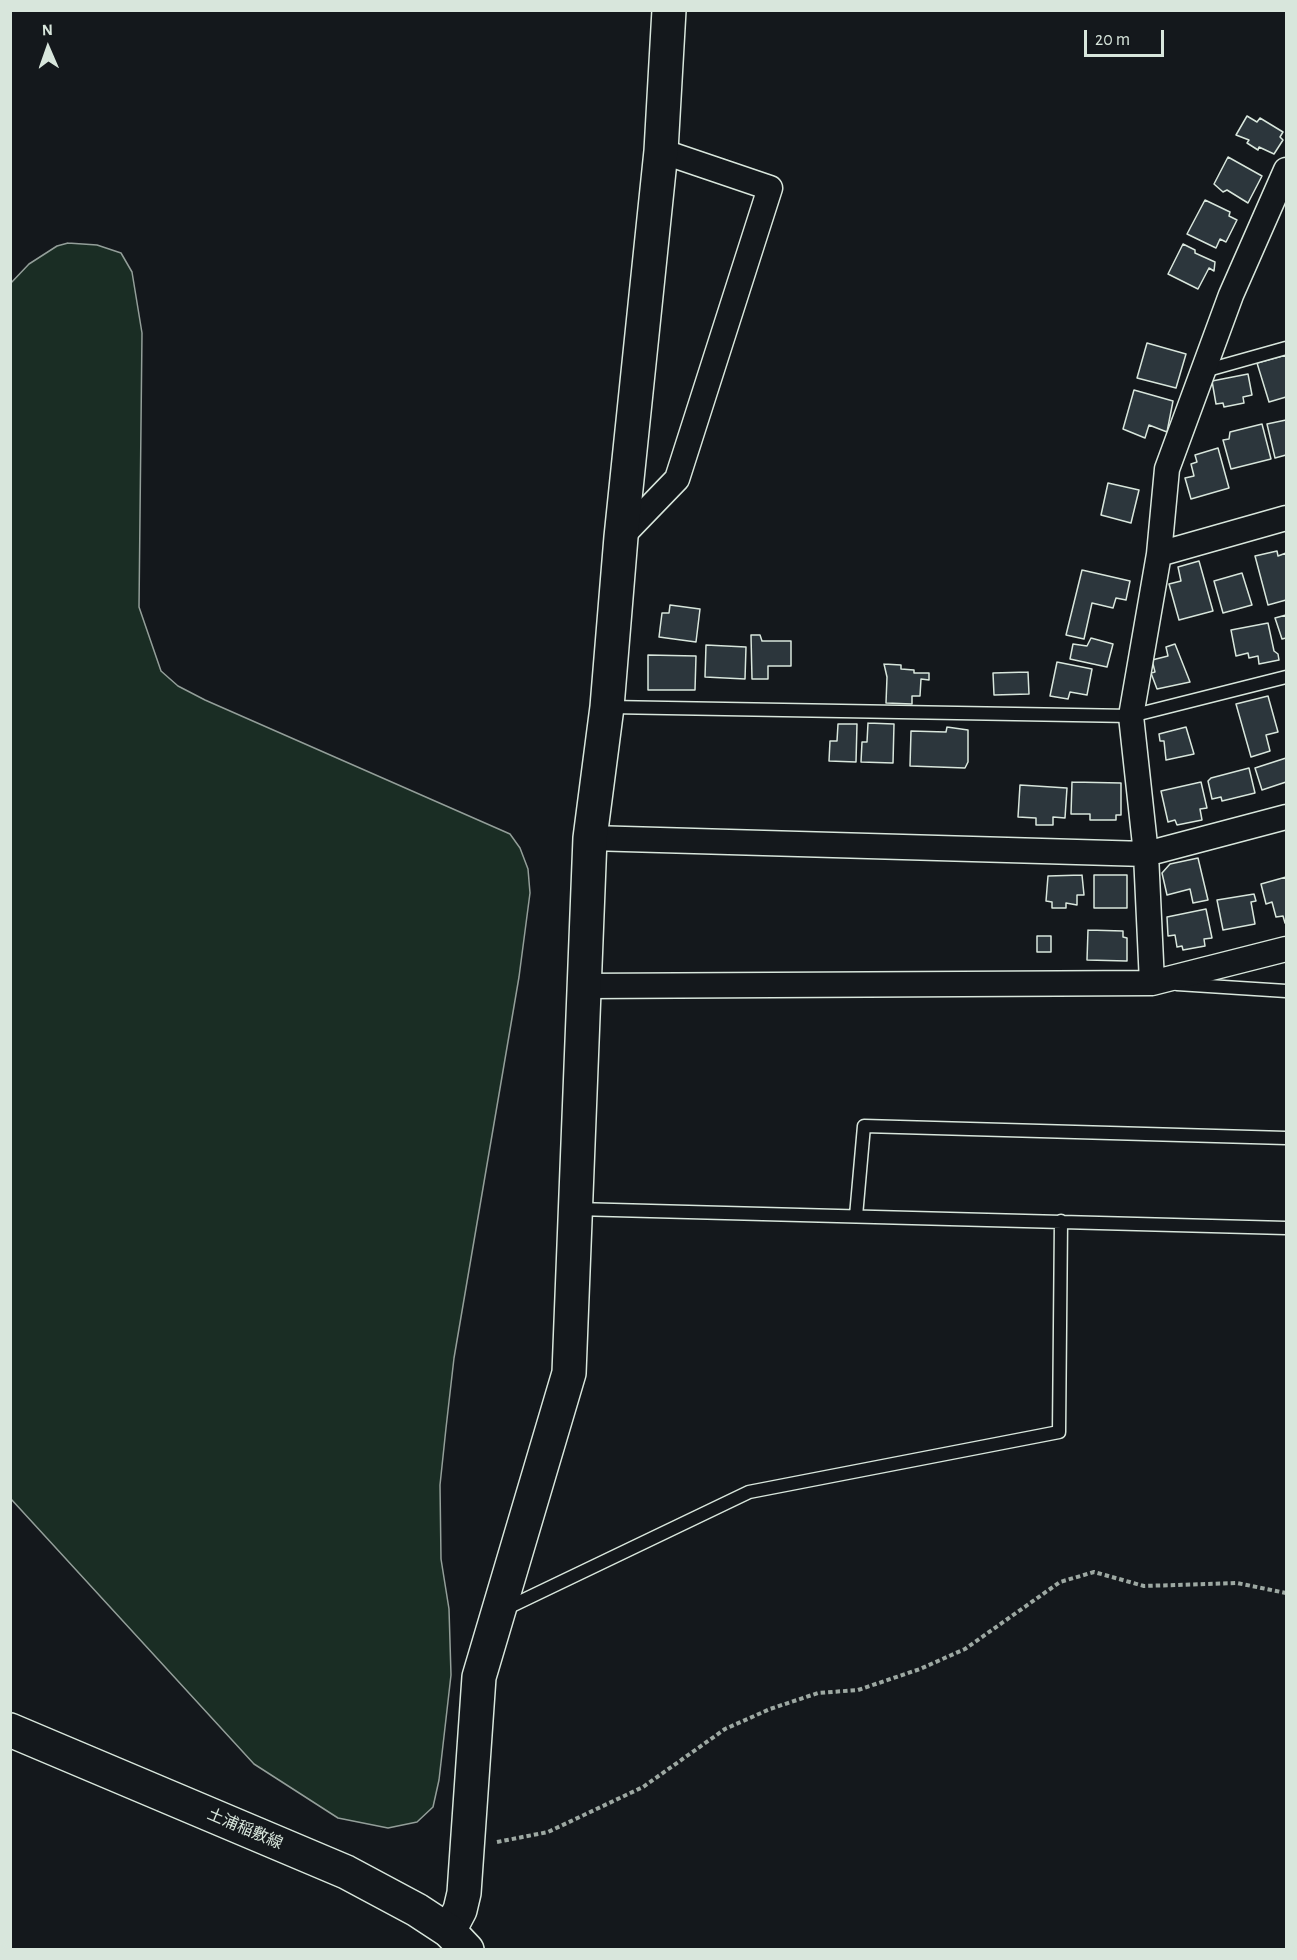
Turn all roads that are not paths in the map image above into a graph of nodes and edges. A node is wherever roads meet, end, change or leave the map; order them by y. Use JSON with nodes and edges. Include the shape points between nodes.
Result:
{"nodes":[{"id":1,"x":669,"y":10,"type":"edge"},
{"id":2,"x":661,"y":151,"type":"junction"},
{"id":3,"x":1284,"y":181,"type":"edge"},
{"id":4,"x":1287,"y":348,"type":"edge"},
{"id":5,"x":1204,"y":370,"type":"junction"},
{"id":6,"x":1287,"y":518,"type":"edge"},
{"id":7,"x":621,"y":537,"type":"junction"},
{"id":8,"x":1159,"y":554,"type":"junction"},
{"id":9,"x":1287,"y":677,"type":"edge"},
{"id":10,"x":607,"y":707,"type":"junction"},
{"id":11,"x":1131,"y":716,"type":"junction"},
{"id":12,"x":1287,"y":817,"type":"edge"},
{"id":13,"x":590,"y":838,"type":"junction"},
{"id":14,"x":1146,"y":854,"type":"junction"},
{"id":15,"x":1287,"y":949,"type":"edge"},
{"id":16,"x":1152,"y":983,"type":"junction"},
{"id":17,"x":583,"y":986,"type":"junction"},
{"id":18,"x":1287,"y":991,"type":"edge"},
{"id":19,"x":1287,"y":1138,"type":"edge"},
{"id":20,"x":575,"y":1209,"type":"junction"},
{"id":21,"x":856,"y":1216,"type":"junction"},
{"id":22,"x":1061,"y":1221,"type":"junction"},
{"id":23,"x":1287,"y":1228,"type":"edge"},
{"id":24,"x":499,"y":1612,"type":"junction"},
{"id":25,"x":10,"y":1730,"type":"edge"},
{"id":26,"x":458,"y":1940,"type":"edge"}],
"edges":[{"from":1,"to":2,"type":"street"},
{"from":2,"to":7,"type":"street"},
{"from":2,"to":7,"type":"street","via":[[770,188],[677,479]]},
{"from":3,"to":5,"type":"street","via":[[1231,295]]},
{"from":4,"to":5,"type":"lane"},
{"from":5,"to":8,"type":"street","via":[[1167,470]]},
{"from":6,"to":8,"type":"street"},
{"from":7,"to":10,"type":"street"},
{"from":8,"to":11,"type":"street"},
{"from":9,"to":11,"type":"lane"},
{"from":10,"to":11,"type":"lane"},
{"from":10,"to":13,"type":"street"},
{"from":11,"to":14,"type":"street"},
{"from":12,"to":14,"type":"street"},
{"from":13,"to":14,"type":"street"},
{"from":13,"to":17,"type":"street"},
{"from":14,"to":16,"type":"street"},
{"from":15,"to":16,"type":"street"},
{"from":16,"to":17,"type":"street"},
{"from":16,"to":18,"type":"lane"},
{"from":17,"to":20,"type":"street"},
{"from":19,"to":21,"type":"lane","via":[[864,1126]]},
{"from":20,"to":21,"type":"lane"},
{"from":20,"to":24,"type":"street","via":[[570,1373]]},
{"from":21,"to":22,"type":"lane"},
{"from":22,"to":23,"type":"lane"},
{"from":22,"to":24,"type":"lane","via":[[1059,1432],[749,1492]]},
{"from":24,"to":26,"type":"street","via":[[480,1677]]},
{"from":25,"to":26,"type":"street","name":"土浦稲敷線","via":[[346,1872],[417,1910]]}]}
